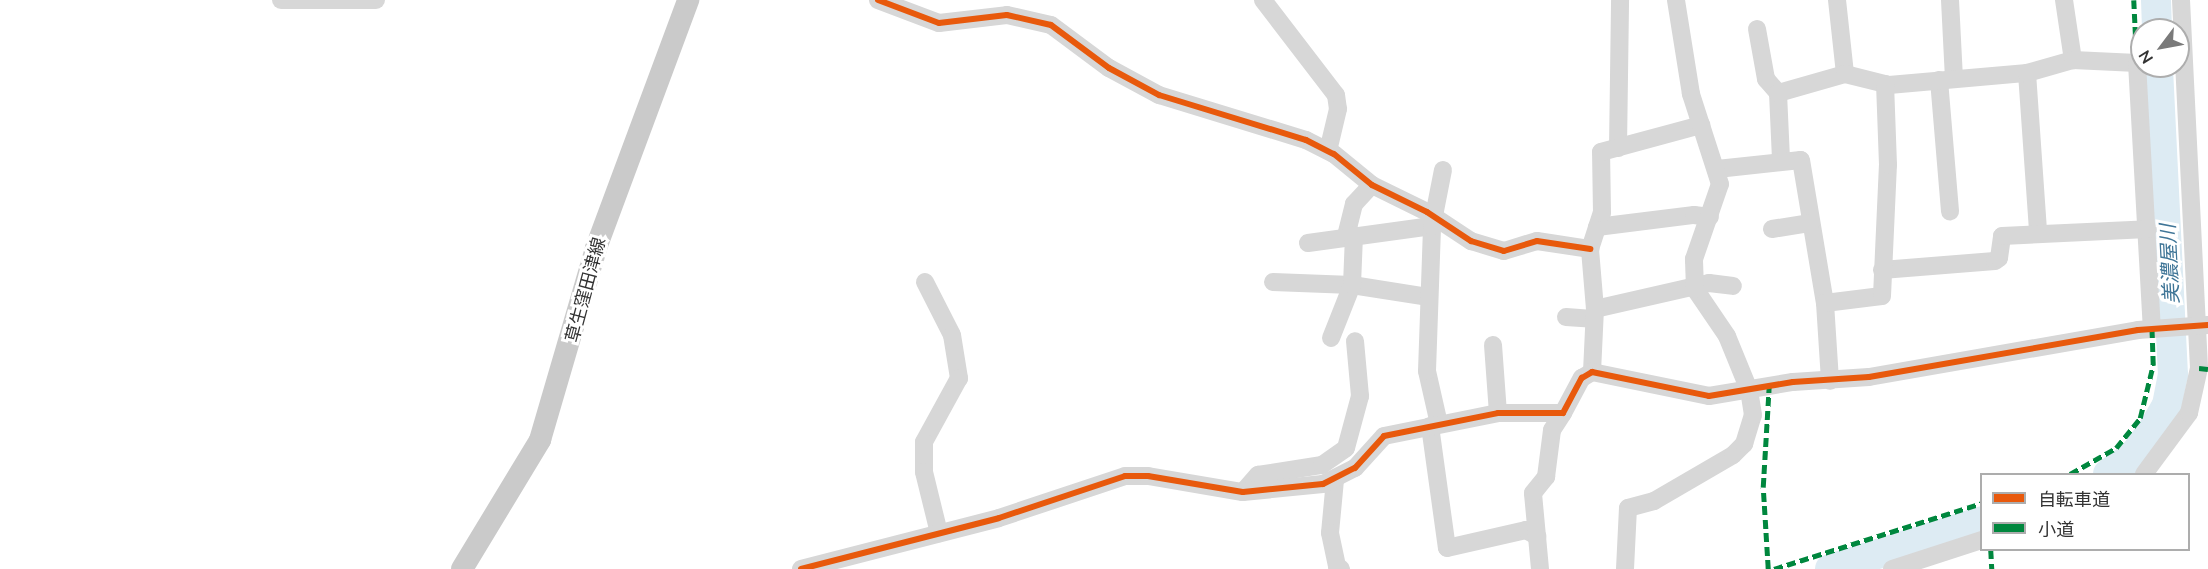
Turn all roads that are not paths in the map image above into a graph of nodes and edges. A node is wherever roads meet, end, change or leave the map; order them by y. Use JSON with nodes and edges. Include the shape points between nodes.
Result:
{"nodes":[{"id":1,"x":281,"y":0,"type":"edge"},
{"id":2,"x":376,"y":0,"type":"edge"},
{"id":3,"x":688,"y":0,"type":"edge"},
{"id":4,"x":878,"y":0,"type":"edge"},
{"id":5,"x":1263,"y":0,"type":"edge"},
{"id":6,"x":1620,"y":0,"type":"edge"},
{"id":7,"x":1676,"y":0,"type":"edge"},
{"id":8,"x":1838,"y":0,"type":"edge"},
{"id":9,"x":1950,"y":0,"type":"edge"},
{"id":10,"x":2064,"y":0,"type":"edge"},
{"id":11,"x":2181,"y":0,"type":"edge"},
{"id":12,"x":1757,"y":29,"type":"dead end"},
{"id":13,"x":2073,"y":60,"type":"junction"},
{"id":14,"x":2027,"y":73,"type":"junction"},
{"id":15,"x":1845,"y":74,"type":"junction"},
{"id":16,"x":1946,"y":79,"type":"junction"},
{"id":17,"x":1885,"y":84,"type":"junction"},
{"id":18,"x":1778,"y":93,"type":"junction"},
{"id":19,"x":1701,"y":125,"type":"junction"},
{"id":20,"x":1618,"y":148,"type":"junction"},
{"id":21,"x":1328,"y":151,"type":"junction"},
{"id":22,"x":1781,"y":159,"type":"junction"},
{"id":23,"x":1717,"y":169,"type":"junction"},
{"id":24,"x":1443,"y":170,"type":"dead end"},
{"id":25,"x":1372,"y":185,"type":"junction"},
{"id":26,"x":1950,"y":212,"type":"dead end"},
{"id":27,"x":1710,"y":217,"type":"junction"},
{"id":28,"x":1433,"y":222,"type":"junction"},
{"id":29,"x":1811,"y":223,"type":"junction"},
{"id":30,"x":1598,"y":227,"type":"junction"},
{"id":31,"x":1772,"y":229,"type":"dead end"},
{"id":32,"x":2148,"y":229,"type":"junction"},
{"id":33,"x":2038,"y":232,"type":"junction"},
{"id":34,"x":1350,"y":236,"type":"junction"},
{"id":35,"x":1308,"y":243,"type":"dead end"},
{"id":36,"x":1590,"y":249,"type":"junction"},
{"id":37,"x":1882,"y":270,"type":"junction"},
{"id":38,"x":925,"y":282,"type":"dead end"},
{"id":39,"x":1273,"y":282,"type":"dead end"},
{"id":40,"x":1352,"y":285,"type":"junction"},
{"id":41,"x":1733,"y":286,"type":"dead end"},
{"id":42,"x":1695,"y":289,"type":"junction"},
{"id":43,"x":1429,"y":297,"type":"junction"},
{"id":44,"x":1825,"y":303,"type":"junction"},
{"id":45,"x":1594,"y":314,"type":"junction"},
{"id":46,"x":1566,"y":317,"type":"dead end"},
{"id":47,"x":2198,"y":325,"type":"edge"},
{"id":48,"x":2155,"y":328,"type":"junction"},
{"id":49,"x":1331,"y":338,"type":"dead end"},
{"id":50,"x":1355,"y":341,"type":"dead end"},
{"id":51,"x":1493,"y":345,"type":"dead end"},
{"id":52,"x":1592,"y":372,"type":"junction"},
{"id":53,"x":1830,"y":381,"type":"junction"},
{"id":54,"x":1749,"y":390,"type":"junction"},
{"id":55,"x":1498,"y":413,"type":"junction"},
{"id":56,"x":1563,"y":413,"type":"junction"},
{"id":57,"x":1435,"y":425,"type":"junction"},
{"id":58,"x":2145,"y":473,"type":"edge"},
{"id":59,"x":1335,"y":480,"type":"junction"},
{"id":60,"x":1243,"y":492,"type":"junction"},
{"id":61,"x":939,"y":533,"type":"junction"},
{"id":62,"x":1537,"y":536,"type":"junction"},
{"id":63,"x":1980,"y":541,"type":"edge"},
{"id":64,"x":462,"y":569,"type":"edge"},
{"id":65,"x":801,"y":569,"type":"edge"},
{"id":66,"x":1341,"y":569,"type":"edge"},
{"id":67,"x":1540,"y":569,"type":"edge"},
{"id":68,"x":1625,"y":569,"type":"edge"},
{"id":69,"x":1892,"y":569,"type":"edge"}],
"edges":[{"from":1,"to":2,"type":"street"},
{"from":3,"to":64,"type":"main road","name":"草生窪田津線","via":[[596,248],[540,440]]},
{"from":4,"to":21,"type":"street","via":[[939,23],[1007,15],[1029,17],[1051,25],[1109,68],[1159,95],[1286,131]]},
{"from":5,"to":21,"type":"street","via":[[1336,95],[1338,109]]},
{"from":6,"to":20,"type":"street"},
{"from":7,"to":19,"type":"street","via":[[1684,60]]},
{"from":8,"to":15,"type":"street"},
{"from":9,"to":16,"type":"street"},
{"from":10,"to":13,"type":"street"},
{"from":11,"to":47,"type":"street"},
{"from":12,"to":18,"type":"street","via":[[1766,79]]},
{"from":13,"to":14,"type":"street"},
{"from":13,"to":32,"type":"street","via":[[2137,63]]},
{"from":14,"to":16,"type":"street"},
{"from":14,"to":33,"type":"street"},
{"from":15,"to":17,"type":"street"},
{"from":15,"to":18,"type":"street"},
{"from":16,"to":17,"type":"street"},
{"from":16,"to":26,"type":"street"},
{"from":17,"to":37,"type":"street","via":[[1888,165]]},
{"from":18,"to":22,"type":"street"},
{"from":19,"to":20,"type":"street"},
{"from":19,"to":23,"type":"street"},
{"from":20,"to":30,"type":"street","via":[[1601,152],[1602,213]]},
{"from":21,"to":25,"type":"street"},
{"from":22,"to":23,"type":"street"},
{"from":22,"to":29,"type":"street","via":[[1801,160]]},
{"from":23,"to":27,"type":"street","via":[[1720,184]]},
{"from":24,"to":28,"type":"street"},
{"from":25,"to":28,"type":"street"},
{"from":25,"to":34,"type":"street","via":[[1354,204]]},
{"from":27,"to":30,"type":"street","via":[[1694,214]]},
{"from":27,"to":42,"type":"street","via":[[1694,259]]},
{"from":28,"to":34,"type":"street"},
{"from":28,"to":36,"type":"street","via":[[1488,248],[1518,250],[1537,241]]},
{"from":28,"to":43,"type":"street"},
{"from":29,"to":31,"type":"street"},
{"from":29,"to":44,"type":"street"},
{"from":30,"to":36,"type":"street"},
{"from":32,"to":33,"type":"street"},
{"from":32,"to":48,"type":"street"},
{"from":33,"to":37,"type":"street","via":[[2002,236],[1995,261]]},
{"from":34,"to":35,"type":"street"},
{"from":34,"to":40,"type":"street"},
{"from":36,"to":45,"type":"street"},
{"from":37,"to":44,"type":"street","via":[[1882,296]]},
{"from":38,"to":61,"type":"street","via":[[952,335],[959,378],[924,442],[924,472]]},
{"from":39,"to":40,"type":"street"},
{"from":40,"to":43,"type":"street"},
{"from":40,"to":49,"type":"street"},
{"from":41,"to":42,"type":"street","via":[[1709,283]]},
{"from":42,"to":45,"type":"street"},
{"from":42,"to":54,"type":"street","via":[[1727,336]]},
{"from":43,"to":57,"type":"street","via":[[1427,371]]},
{"from":44,"to":53,"type":"street"},
{"from":45,"to":46,"type":"street"},
{"from":45,"to":52,"type":"street"},
{"from":47,"to":48,"type":"street"},
{"from":47,"to":58,"type":"street","via":[[2199,368],[2189,413]]},
{"from":48,"to":53,"type":"street"},
{"from":50,"to":60,"type":"street","via":[[1360,396],[1346,448],[1322,465],[1258,475]]},
{"from":51,"to":55,"type":"street"},
{"from":52,"to":54,"type":"street","via":[[1695,395]]},
{"from":52,"to":56,"type":"street","via":[[1582,378]]},
{"from":53,"to":54,"type":"street"},
{"from":54,"to":68,"type":"street","via":[[1751,426],[1739,450],[1654,501],[1628,508]]},
{"from":55,"to":56,"type":"street"},
{"from":55,"to":57,"type":"street"},
{"from":56,"to":62,"type":"street","via":[[1552,430],[1546,477],[1533,493]]},
{"from":57,"to":59,"type":"street","via":[[1384,436],[1360,463]]},
{"from":57,"to":62,"type":"street","via":[[1447,548],[1527,530]]},
{"from":59,"to":60,"type":"street"},
{"from":59,"to":66,"type":"street","via":[[1330,533],[1336,566]]},
{"from":60,"to":61,"type":"street","via":[[1148,476],[1125,476]]},
{"from":61,"to":65,"type":"street"},
{"from":62,"to":67,"type":"street"},
{"from":63,"to":69,"type":"street"}]}
